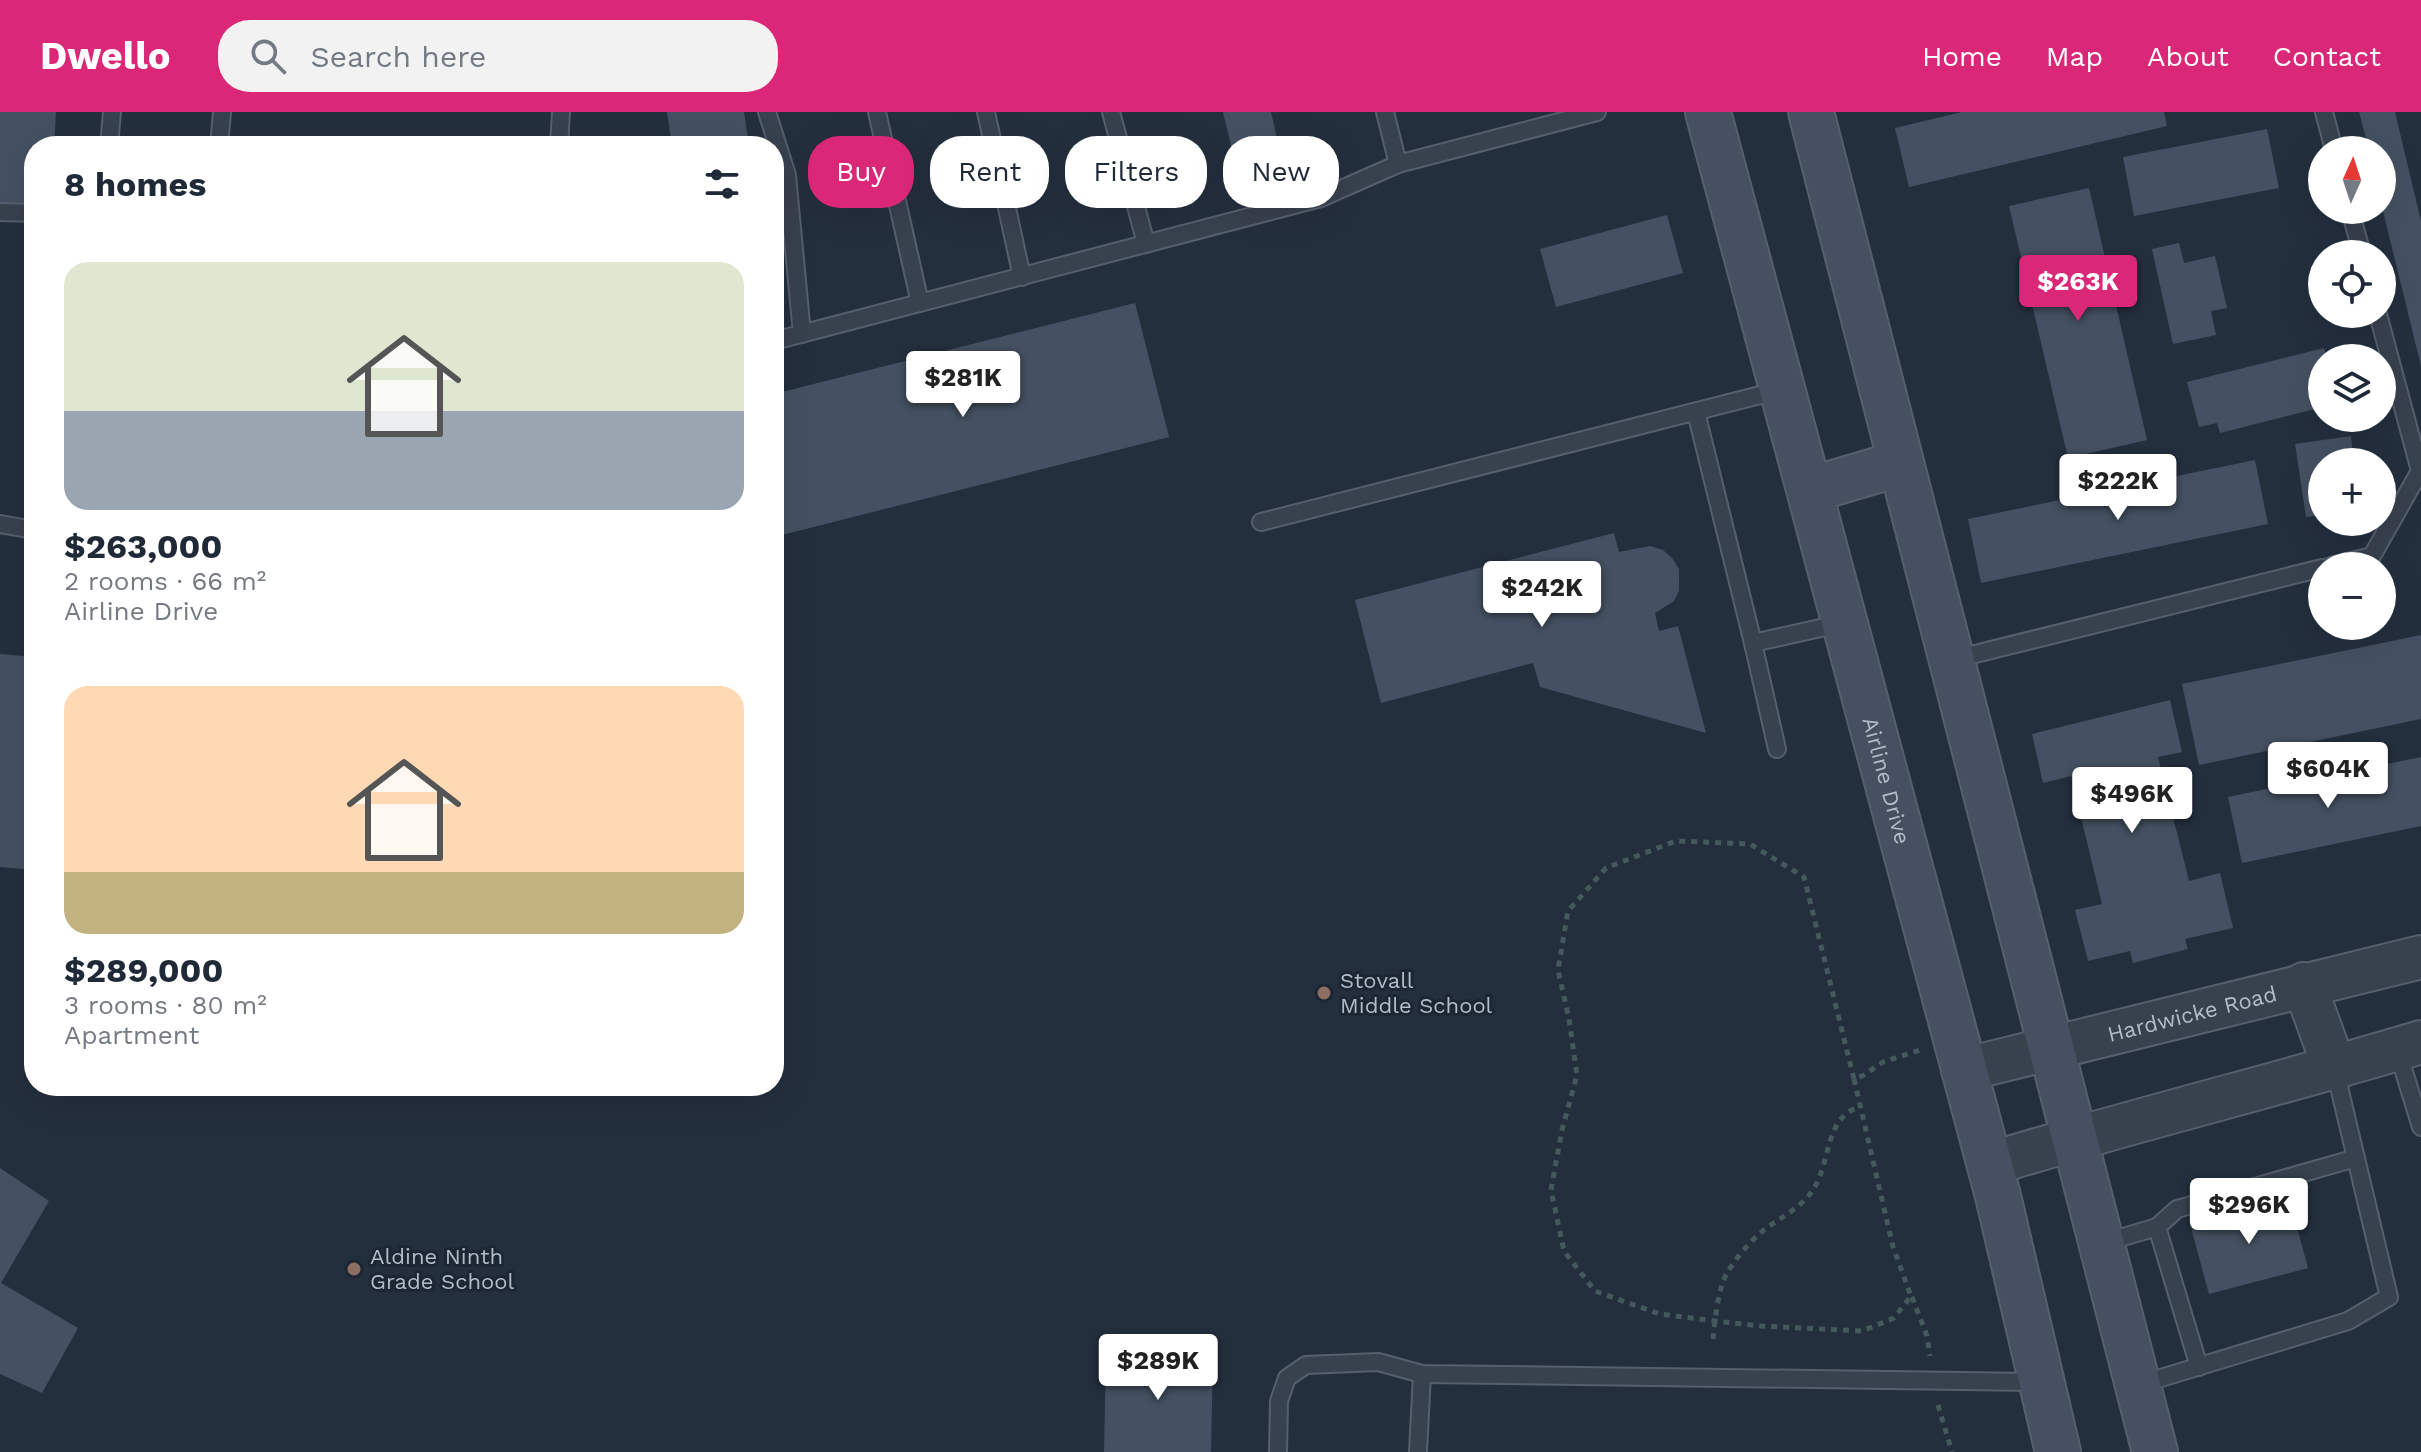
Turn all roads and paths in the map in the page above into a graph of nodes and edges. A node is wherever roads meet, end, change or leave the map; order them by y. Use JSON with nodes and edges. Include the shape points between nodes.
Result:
{"nodes":[{"id":1,"x":112,"y":112,"type":"edge"},
{"id":2,"x":222,"y":112,"type":"edge"},
{"id":3,"x":561,"y":112,"type":"edge"},
{"id":4,"x":767,"y":112,"type":"edge"},
{"id":5,"x":877,"y":112,"type":"edge"},
{"id":6,"x":986,"y":112,"type":"edge"},
{"id":7,"x":1111,"y":112,"type":"edge"},
{"id":8,"x":1385,"y":112,"type":"edge"},
{"id":9,"x":1597,"y":112,"type":"edge"},
{"id":10,"x":1708,"y":112,"type":"edge"},
{"id":11,"x":1811,"y":112,"type":"edge"},
{"id":12,"x":2324,"y":112,"type":"edge"},
{"id":13,"x":1540,"y":120,"type":"edge"},
{"id":14,"x":110,"y":136,"type":"edge"},
{"id":15,"x":220,"y":136,"type":"edge"},
{"id":16,"x":560,"y":136,"type":"edge"},
{"id":17,"x":775,"y":136,"type":"edge"},
{"id":18,"x":2330,"y":136,"type":"edge"},
{"id":19,"x":1398,"y":164,"type":"junction"},
{"id":20,"x":784,"y":166,"type":"edge"},
{"id":21,"x":0,"y":212,"type":"edge"},
{"id":22,"x":24,"y":213,"type":"edge"},
{"id":23,"x":1146,"y":244,"type":"junction"},
{"id":24,"x":1022,"y":277,"type":"junction"},
{"id":25,"x":920,"y":303,"type":"junction"},
{"id":26,"x":2382,"y":328,"type":"edge"},
{"id":27,"x":802,"y":334,"type":"junction"},
{"id":28,"x":784,"y":338,"type":"edge"},
{"id":29,"x":1782,"y":390,"type":"junction"},
{"id":30,"x":1696,"y":412,"type":"junction"},
{"id":31,"x":2417,"y":445,"type":"edge"},
{"id":32,"x":1901,"y":463,"type":"junction"},
{"id":33,"x":1810,"y":490,"type":"junction"},
{"id":34,"x":1261,"y":522,"type":"dead end"},
{"id":35,"x":0,"y":524,"type":"edge"},
{"id":36,"x":24,"y":528,"type":"edge"},
{"id":37,"x":2374,"y":552,"type":"edge"},
{"id":38,"x":2308,"y":571,"type":"edge"},
{"id":39,"x":1845,"y":623,"type":"junction"},
{"id":40,"x":1753,"y":643,"type":"junction"},
{"id":41,"x":1952,"y":660,"type":"junction"},
{"id":42,"x":1777,"y":749,"type":"dead end"},
{"id":43,"x":2421,"y":957,"type":"edge"},
{"id":44,"x":2304,"y":984,"type":"junction"},
{"id":45,"x":2409,"y":1046,"type":"edge"},
{"id":46,"x":2051,"y":1048,"type":"junction"},
{"id":47,"x":1946,"y":1059,"type":"junction"},
{"id":48,"x":2335,"y":1069,"type":"junction"},
{"id":49,"x":1854,"y":1079,"type":"junction"},
{"id":50,"x":1860,"y":1107,"type":"junction"},
{"id":51,"x":2421,"y":1127,"type":"edge"},
{"id":52,"x":2074,"y":1138,"type":"junction"},
{"id":53,"x":2356,"y":1158,"type":"junction"},
{"id":54,"x":1990,"y":1164,"type":"junction"},
{"id":55,"x":2157,"y":1227,"type":"junction"},
{"id":56,"x":2101,"y":1244,"type":"junction"},
{"id":57,"x":1715,"y":1321,"type":"junction"},
{"id":58,"x":1713,"y":1339,"type":"dead end"},
{"id":59,"x":2199,"y":1367,"type":"junction"},
{"id":60,"x":1422,"y":1374,"type":"junction"},
{"id":61,"x":2042,"y":1382,"type":"junction"},
{"id":62,"x":2137,"y":1386,"type":"junction"},
{"id":63,"x":1278,"y":1452,"type":"edge"},
{"id":64,"x":1418,"y":1452,"type":"edge"},
{"id":65,"x":2058,"y":1452,"type":"edge"},
{"id":66,"x":2155,"y":1452,"type":"edge"}],
"edges":[{"from":1,"to":14,"type":"lane"},
{"from":2,"to":15,"type":"lane"},
{"from":3,"to":16,"type":"lane"},
{"from":4,"to":17,"type":"lane"},
{"from":5,"to":25,"type":"lane"},
{"from":6,"to":24,"type":"lane"},
{"from":7,"to":23,"type":"lane"},
{"from":8,"to":19,"type":"lane"},
{"from":9,"to":13,"type":"lane"},
{"from":10,"to":29,"type":"main road","name":"Airline Drive"},
{"from":11,"to":32,"type":"main road"},
{"from":12,"to":18,"type":"lane"},
{"from":13,"to":19,"type":"lane"},
{"from":19,"to":23,"type":"lane","via":[[1321,198]]},
{"from":20,"to":27,"type":"lane"},
{"from":21,"to":22,"type":"lane"},
{"from":23,"to":24,"type":"lane"},
{"from":24,"to":25,"type":"lane"},
{"from":25,"to":27,"type":"lane"},
{"from":26,"to":31,"type":"lane"},
{"from":27,"to":28,"type":"lane"},
{"from":29,"to":30,"type":"lane"},
{"from":29,"to":33,"type":"main road","name":"Airline Drive"},
{"from":30,"to":34,"type":"lane"},
{"from":30,"to":40,"type":"lane"},
{"from":31,"to":37,"type":"lane","via":[[2420,471]]},
{"from":32,"to":33,"type":"main road"},
{"from":32,"to":41,"type":"main road"},
{"from":33,"to":39,"type":"main road","name":"Airline Drive"},
{"from":35,"to":36,"type":"lane"},
{"from":38,"to":41,"type":"lane"},
{"from":39,"to":40,"type":"lane"},
{"from":39,"to":47,"type":"main road","name":"Airline Drive"},
{"from":40,"to":42,"type":"lane"},
{"from":41,"to":46,"type":"main road"},
{"from":43,"to":44,"type":"street","name":"Hardwicke Road"},
{"from":44,"to":46,"type":"street","name":"Hardwicke Road"},
{"from":44,"to":48,"type":"street"},
{"from":45,"to":48,"type":"street"},
{"from":45,"to":51,"type":"lane"},
{"from":46,"to":47,"type":"street","name":"Hardwicke Road"},
{"from":46,"to":52,"type":"main road"},
{"from":47,"to":49,"type":"path","via":[[1883,1062]]},
{"from":47,"to":54,"type":"main road","name":"Airline Drive"},
{"from":48,"to":52,"type":"street"},
{"from":48,"to":53,"type":"lane"},
{"from":49,"to":50,"type":"path"},
{"from":49,"to":57,"type":"path","via":[[1804,877],[1750,844],[1676,841],[1606,868],[1568,911],[1558,970],[1577,1075],[1551,1190],[1564,1251],[1595,1291],[1660,1314]]},
{"from":50,"to":57,"type":"path","via":[[1848,1110],[1834,1127],[1814,1188],[1796,1209],[1758,1235],[1726,1274]]},
{"from":50,"to":57,"type":"path","via":[[1893,1247],[1911,1296],[1894,1318],[1862,1331]]},
{"from":52,"to":54,"type":"street"},
{"from":52,"to":56,"type":"main road"},
{"from":53,"to":55,"type":"lane","via":[[2177,1209]]},
{"from":53,"to":59,"type":"lane","via":[[2389,1297],[2348,1321]]},
{"from":54,"to":61,"type":"main road","name":"Airline Drive"},
{"from":55,"to":56,"type":"lane"},
{"from":55,"to":59,"type":"lane"},
{"from":56,"to":62,"type":"main road"},
{"from":57,"to":58,"type":"path"},
{"from":59,"to":62,"type":"lane"},
{"from":60,"to":61,"type":"lane"},
{"from":60,"to":63,"type":"lane","via":[[1378,1362],[1306,1365],[1287,1378],[1279,1401]]},
{"from":60,"to":64,"type":"lane"},
{"from":61,"to":65,"type":"main road","name":"Airline Drive"},
{"from":62,"to":66,"type":"main road"}]}
